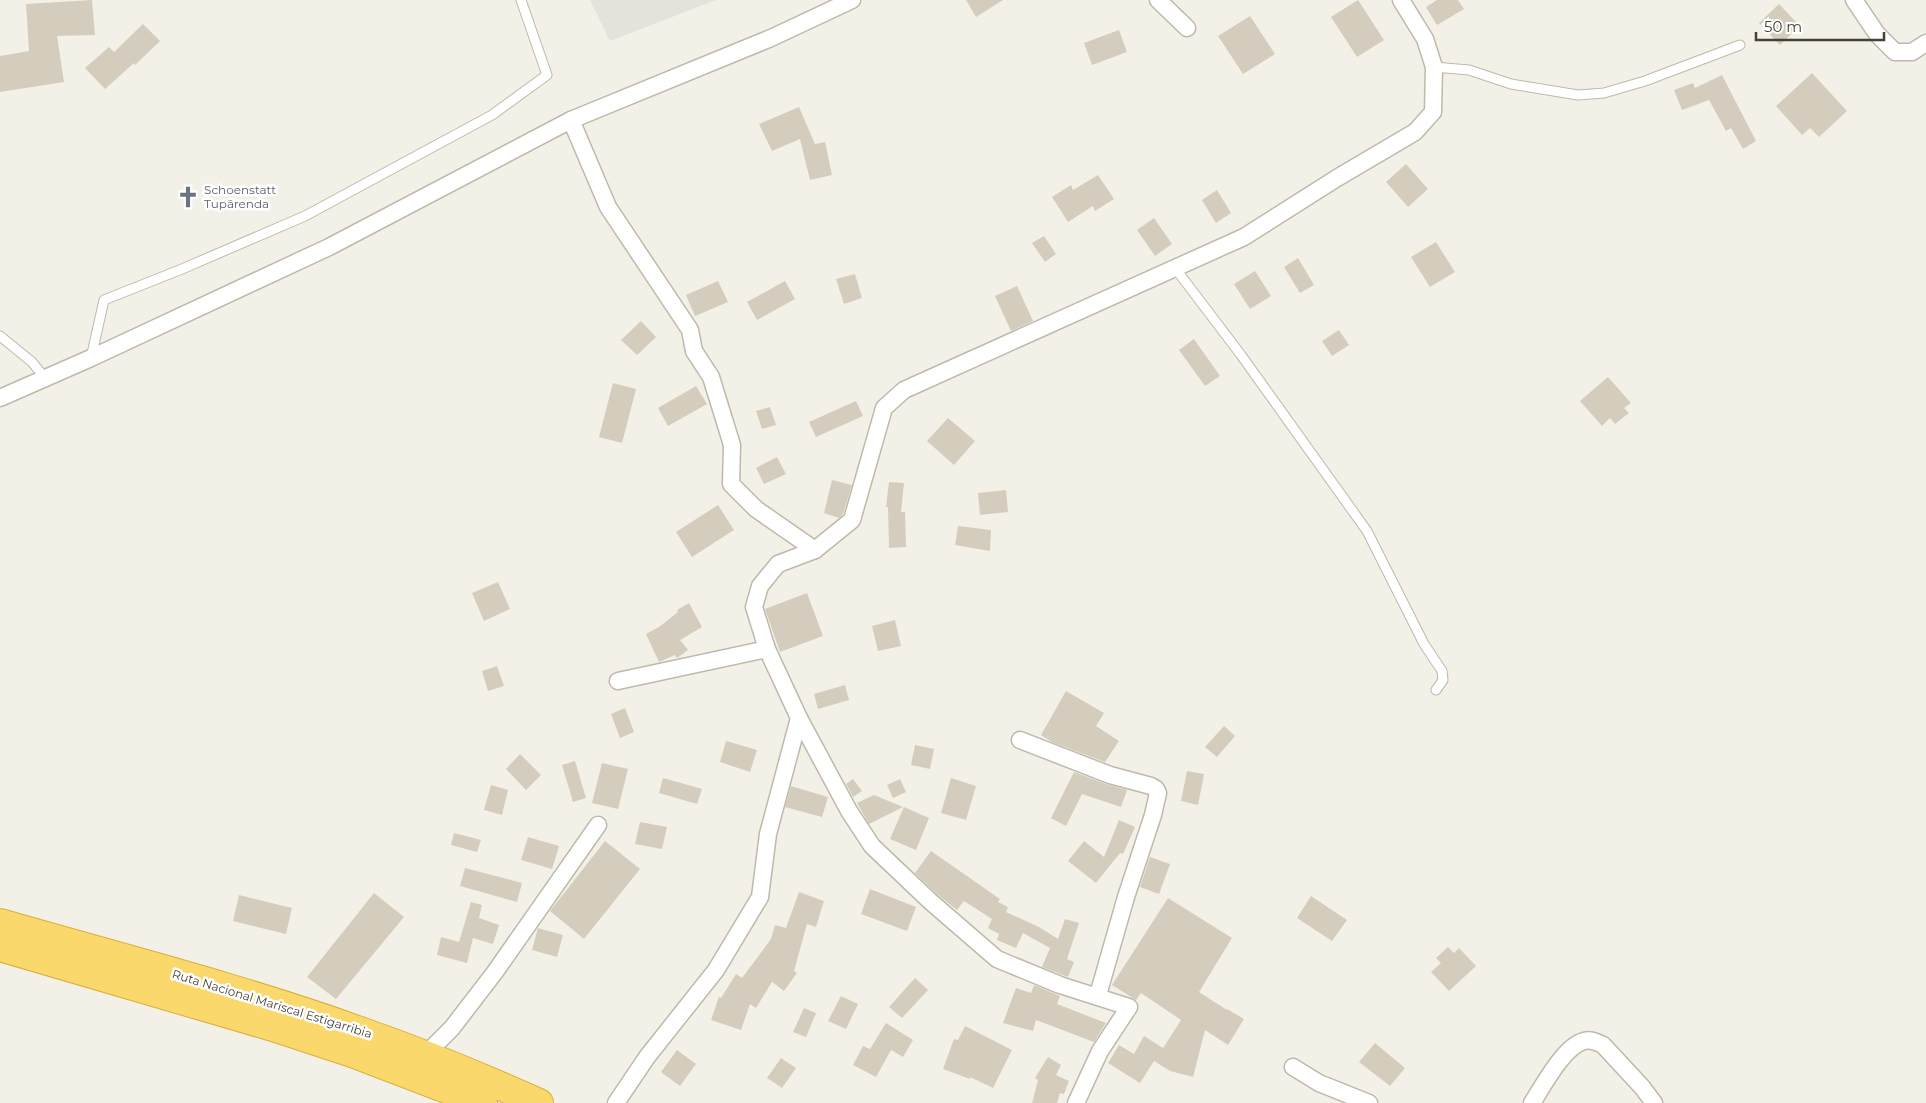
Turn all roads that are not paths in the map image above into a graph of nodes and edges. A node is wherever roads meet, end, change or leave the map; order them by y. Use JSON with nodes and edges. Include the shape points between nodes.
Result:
{"nodes":[{"id":1,"x":521,"y":0,"type":"edge"},
{"id":2,"x":852,"y":0,"type":"edge"},
{"id":3,"x":1158,"y":0,"type":"edge"},
{"id":4,"x":1401,"y":0,"type":"edge"},
{"id":5,"x":1854,"y":0,"type":"edge"},
{"id":6,"x":1187,"y":28,"type":"dead end"},
{"id":7,"x":1926,"y":43,"type":"edge"},
{"id":8,"x":1740,"y":45,"type":"dead end"},
{"id":9,"x":1434,"y":67,"type":"junction"},
{"id":10,"x":571,"y":120,"type":"junction"},
{"id":11,"x":1175,"y":268,"type":"junction"},
{"id":12,"x":0,"y":336,"type":"edge"},
{"id":13,"x":91,"y":358,"type":"junction"},
{"id":14,"x":45,"y":378,"type":"junction"},
{"id":15,"x":0,"y":398,"type":"edge"},
{"id":16,"x":815,"y":550,"type":"junction"},
{"id":17,"x":767,"y":649,"type":"junction"},
{"id":18,"x":618,"y":681,"type":"dead end"},
{"id":19,"x":1436,"y":690,"type":"dead end"},
{"id":20,"x":799,"y":718,"type":"junction"},
{"id":21,"x":1020,"y":740,"type":"dead end"},
{"id":22,"x":598,"y":825,"type":"dead end"},
{"id":23,"x":0,"y":923,"type":"edge"},
{"id":24,"x":0,"y":948,"type":"edge"},
{"id":25,"x":1098,"y":996,"type":"junction"},
{"id":26,"x":425,"y":1055,"type":"junction"},
{"id":27,"x":1293,"y":1067,"type":"dead end"},
{"id":28,"x":483,"y":1103,"type":"edge"},
{"id":29,"x":539,"y":1103,"type":"edge"},
{"id":30,"x":616,"y":1103,"type":"edge"},
{"id":31,"x":1076,"y":1103,"type":"edge"},
{"id":32,"x":1369,"y":1103,"type":"edge"},
{"id":33,"x":1532,"y":1103,"type":"edge"},
{"id":34,"x":1654,"y":1103,"type":"edge"}],
"edges":[{"from":1,"to":13,"type":"lane","via":[[547,75],[492,115],[305,216],[104,300]]},
{"from":2,"to":10,"type":"street","via":[[772,38]]},
{"from":3,"to":6,"type":"street"},
{"from":4,"to":9,"type":"street","via":[[1425,40]]},
{"from":5,"to":7,"type":"street","via":[[1877,34],[1895,52],[1912,52]]},
{"from":8,"to":9,"type":"lane","via":[[1645,81],[1604,93],[1578,95],[1511,84],[1469,70]]},
{"from":9,"to":11,"type":"street","via":[[1433,112],[1415,132],[1244,237]]},
{"from":10,"to":13,"type":"street","via":[[329,247]]},
{"from":10,"to":16,"type":"street","via":[[608,207],[690,330],[694,351],[711,377],[732,444],[731,484],[756,509]]},
{"from":11,"to":16,"type":"street","via":[[904,390],[884,408],[852,520]]},
{"from":11,"to":19,"type":"lane","via":[[1241,354],[1367,531],[1424,644],[1442,671],[1443,680]]},
{"from":12,"to":14,"type":"lane","via":[[32,362]]},
{"from":13,"to":14,"type":"street"},
{"from":14,"to":15,"type":"street"},
{"from":16,"to":17,"type":"street","via":[[778,564],[760,586],[754,607]]},
{"from":17,"to":18,"type":"street"},
{"from":17,"to":20,"type":"street"},
{"from":20,"to":25,"type":"street","via":[[849,811],[872,846],[931,902],[997,959],[1060,985]]},
{"from":20,"to":30,"type":"street","via":[[768,834],[760,897],[716,970],[647,1057]]},
{"from":21,"to":25,"type":"street","via":[[1110,775],[1151,786],[1158,793]]},
{"from":22,"to":26,"type":"street","via":[[495,972],[452,1028]]},
{"from":23,"to":26,"type":"highway","name":"Ruta Nacional Mariscal Estigarribia","via":[[280,1004]]},
{"from":24,"to":28,"type":"highway","name":"Ruta Nacional Mariscal Estigarribia","via":[[273,1027]]},
{"from":25,"to":31,"type":"street","via":[[1129,1007],[1100,1051]]},
{"from":26,"to":29,"type":"highway","name":"Ruta Nacional Mariscal Estigarribia"},
{"from":27,"to":32,"type":"street","via":[[1319,1083]]},
{"from":33,"to":34,"type":"street","via":[[1563,1058],[1585,1040],[1603,1045]]}]}
